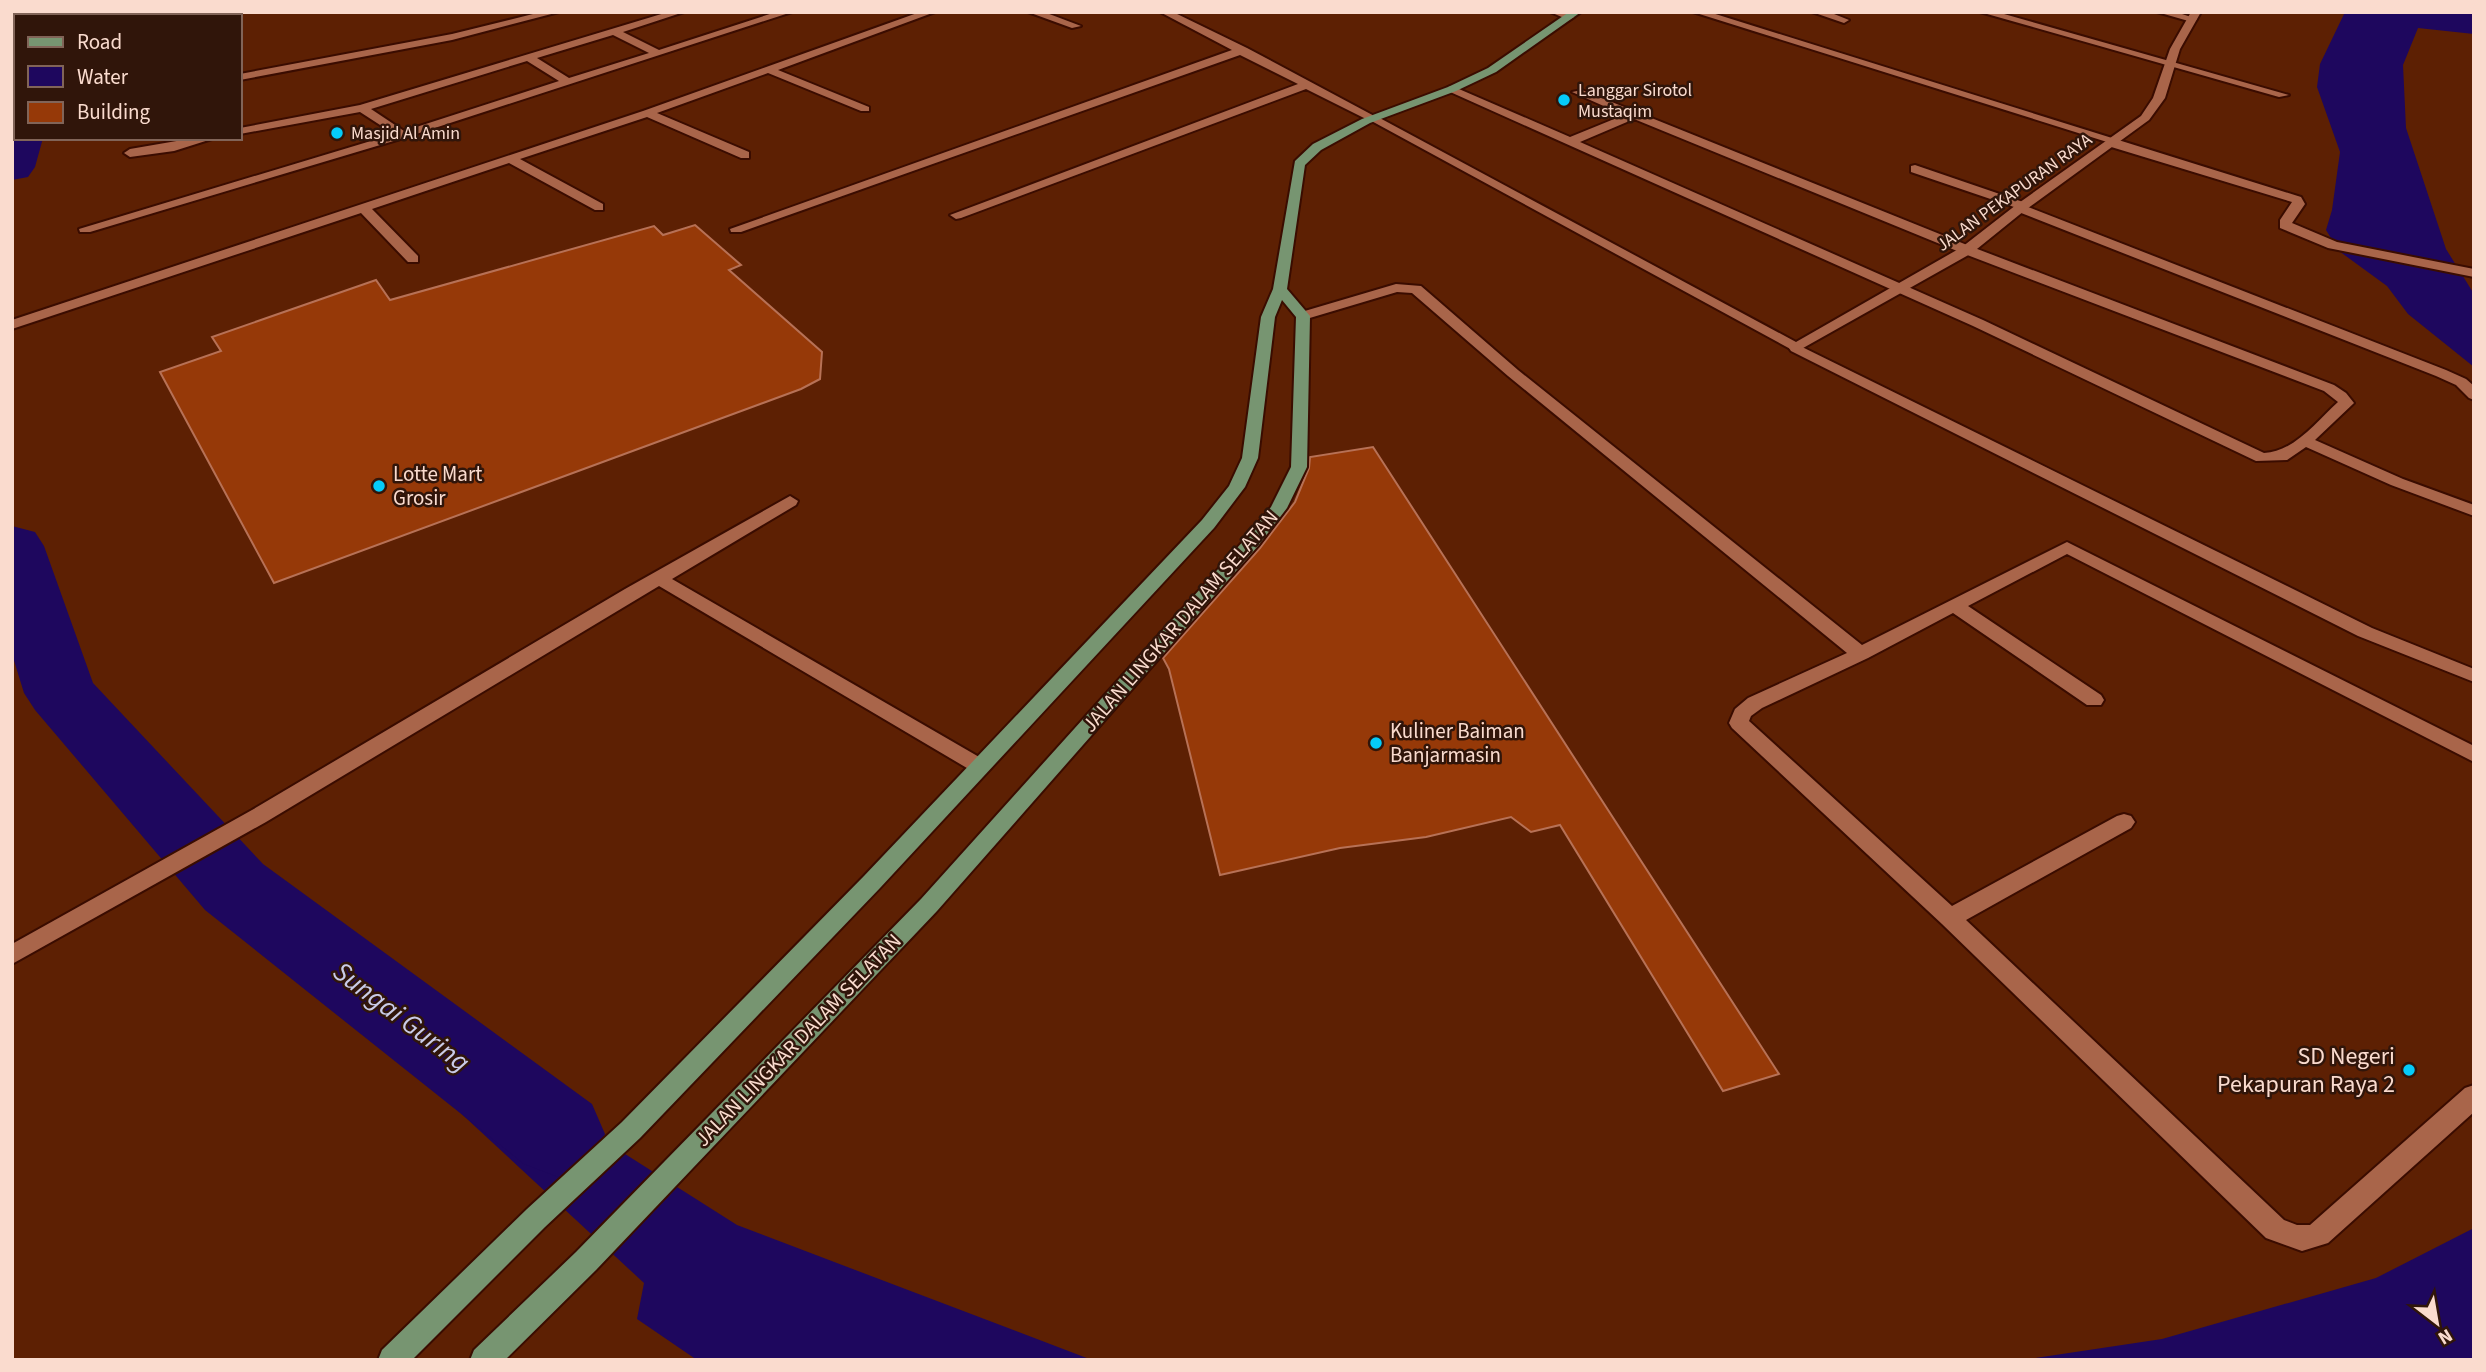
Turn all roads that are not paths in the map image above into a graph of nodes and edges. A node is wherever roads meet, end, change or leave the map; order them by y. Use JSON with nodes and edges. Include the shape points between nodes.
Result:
{"nodes":[{"id":1,"x":554,"y":12,"type":"edge"},
{"id":2,"x":679,"y":12,"type":"edge"},
{"id":3,"x":787,"y":12,"type":"edge"},
{"id":4,"x":930,"y":12,"type":"edge"},
{"id":5,"x":1033,"y":12,"type":"edge"},
{"id":6,"x":1165,"y":12,"type":"edge"},
{"id":7,"x":1555,"y":12,"type":"edge"},
{"id":8,"x":1698,"y":12,"type":"edge"},
{"id":9,"x":1817,"y":12,"type":"edge"},
{"id":10,"x":1985,"y":12,"type":"edge"},
{"id":11,"x":2162,"y":12,"type":"edge"},
{"id":12,"x":1572,"y":14,"type":"edge"},
{"id":13,"x":2194,"y":16,"type":"edge"},
{"id":14,"x":1844,"y":20,"type":"dead end"},
{"id":15,"x":1076,"y":26,"type":"dead end"},
{"id":16,"x":615,"y":32,"type":"junction"},
{"id":17,"x":1243,"y":50,"type":"junction"},
{"id":18,"x":658,"y":53,"type":"junction"},
{"id":19,"x":529,"y":58,"type":"junction"},
{"id":20,"x":2169,"y":65,"type":"junction"},
{"id":21,"x":769,"y":71,"type":"junction"},
{"id":22,"x":242,"y":77,"type":"edge"},
{"id":23,"x":569,"y":82,"type":"junction"},
{"id":24,"x":1308,"y":84,"type":"junction"},
{"id":25,"x":1452,"y":89,"type":"junction"},
{"id":26,"x":1578,"y":92,"type":"dead end"},
{"id":27,"x":2283,"y":95,"type":"dead end"},
{"id":28,"x":362,"y":108,"type":"junction"},
{"id":29,"x":865,"y":110,"type":"dead end"},
{"id":30,"x":647,"y":113,"type":"junction"},
{"id":31,"x":1631,"y":116,"type":"junction"},
{"id":32,"x":1372,"y":118,"type":"junction"},
{"id":33,"x":242,"y":131,"type":"edge"},
{"id":34,"x":404,"y":135,"type":"junction"},
{"id":35,"x":200,"y":140,"type":"edge"},
{"id":36,"x":1571,"y":141,"type":"junction"},
{"id":37,"x":2114,"y":143,"type":"junction"},
{"id":38,"x":130,"y":153,"type":"dead end"},
{"id":39,"x":745,"y":155,"type":"dead end"},
{"id":40,"x":511,"y":159,"type":"junction"},
{"id":41,"x":1915,"y":169,"type":"dead end"},
{"id":42,"x":599,"y":206,"type":"dead end"},
{"id":43,"x":2021,"y":207,"type":"junction"},
{"id":44,"x":365,"y":208,"type":"junction"},
{"id":45,"x":957,"y":215,"type":"dead end"},
{"id":46,"x":85,"y":229,"type":"dead end"},
{"id":47,"x":736,"y":229,"type":"dead end"},
{"id":48,"x":1967,"y":250,"type":"junction"},
{"id":49,"x":413,"y":259,"type":"dead end"},
{"id":50,"x":2474,"y":273,"type":"edge"},
{"id":51,"x":1280,"y":289,"type":"junction"},
{"id":52,"x":1900,"y":291,"type":"junction"},
{"id":53,"x":1303,"y":316,"type":"junction"},
{"id":54,"x":18,"y":324,"type":"edge"},
{"id":55,"x":1796,"y":348,"type":"junction"},
{"id":56,"x":2474,"y":395,"type":"edge"},
{"id":57,"x":2305,"y":441,"type":"junction"},
{"id":58,"x":790,"y":501,"type":"dead end"},
{"id":59,"x":2474,"y":511,"type":"edge"},
{"id":60,"x":659,"y":579,"type":"junction"},
{"id":61,"x":1955,"y":606,"type":"junction"},
{"id":62,"x":1861,"y":654,"type":"junction"},
{"id":63,"x":2474,"y":676,"type":"edge"},
{"id":64,"x":2094,"y":700,"type":"dead end"},
{"id":65,"x":2474,"y":755,"type":"edge"},
{"id":66,"x":979,"y":766,"type":"junction"},
{"id":67,"x":2124,"y":822,"type":"dead end"},
{"id":68,"x":1950,"y":918,"type":"junction"},
{"id":69,"x":12,"y":955,"type":"edge"},
{"id":70,"x":2474,"y":1096,"type":"edge"},
{"id":71,"x":392,"y":1360,"type":"edge"},
{"id":72,"x":484,"y":1360,"type":"edge"}],
"edges":[{"from":1,"to":22,"type":"street","via":[[452,37]]},
{"from":2,"to":16,"type":"street"},
{"from":3,"to":18,"type":"street"},
{"from":4,"to":21,"type":"street"},
{"from":5,"to":15,"type":"street"},
{"from":6,"to":17,"type":"street"},
{"from":7,"to":12,"type":"street"},
{"from":8,"to":37,"type":"street"},
{"from":9,"to":14,"type":"street"},
{"from":10,"to":20,"type":"street"},
{"from":11,"to":13,"type":"street"},
{"from":12,"to":25,"type":"main road","via":[[1492,70]]},
{"from":13,"to":20,"type":"street","name":"JALAN PEKAPURAN RAYA"},
{"from":16,"to":18,"type":"street"},
{"from":16,"to":19,"type":"street"},
{"from":17,"to":24,"type":"street"},
{"from":17,"to":47,"type":"street"},
{"from":18,"to":23,"type":"street"},
{"from":19,"to":23,"type":"street"},
{"from":19,"to":28,"type":"street"},
{"from":20,"to":27,"type":"street"},
{"from":20,"to":37,"type":"street","name":"JALAN PEKAPURAN RAYA","via":[[2160,98],[2145,118]]},
{"from":21,"to":29,"type":"street"},
{"from":21,"to":30,"type":"street"},
{"from":23,"to":34,"type":"street"},
{"from":24,"to":32,"type":"street"},
{"from":24,"to":45,"type":"street"},
{"from":25,"to":32,"type":"main road"},
{"from":25,"to":36,"type":"street"},
{"from":26,"to":31,"type":"street"},
{"from":28,"to":33,"type":"street"},
{"from":28,"to":34,"type":"street"},
{"from":30,"to":39,"type":"street"},
{"from":30,"to":40,"type":"street"},
{"from":31,"to":36,"type":"street"},
{"from":31,"to":48,"type":"street"},
{"from":32,"to":51,"type":"main road","via":[[1317,147],[1299,164]]},
{"from":32,"to":55,"type":"street"},
{"from":34,"to":46,"type":"street"},
{"from":35,"to":38,"type":"street"},
{"from":36,"to":52,"type":"street"},
{"from":37,"to":43,"type":"street","name":"JALAN PEKAPURAN RAYA"},
{"from":37,"to":50,"type":"street","via":[[2297,200],[2299,204],[2285,225],[2333,246]]},
{"from":40,"to":42,"type":"street"},
{"from":40,"to":44,"type":"street"},
{"from":41,"to":43,"type":"street"},
{"from":43,"to":48,"type":"street","name":"JALAN PEKAPURAN RAYA"},
{"from":43,"to":56,"type":"street","via":[[2452,377]]},
{"from":44,"to":49,"type":"street"},
{"from":44,"to":54,"type":"street"},
{"from":48,"to":52,"type":"street","name":"JALAN PEKAPURAN RAYA"},
{"from":48,"to":57,"type":"street","via":[[2329,388],[2346,403]]},
{"from":51,"to":53,"type":"main road"},
{"from":51,"to":66,"type":"main road","name":"JALAN LINGKAR DALAM SELATAN","via":[[1268,317],[1250,458],[1237,487],[1209,524]]},
{"from":52,"to":55,"type":"street","name":"JALAN PEKAPURAN RAYA"},
{"from":52,"to":57,"type":"street","via":[[2048,355],[2262,458],[2281,457]]},
{"from":53,"to":62,"type":"street","via":[[1396,288],[1416,289]]},
{"from":53,"to":72,"type":"main road","name":"JALAN LINGKAR DALAM SELATAN","via":[[1298,467],[1279,508],[929,905],[586,1261]]},
{"from":55,"to":63,"type":"street","via":[[2365,632]]},
{"from":57,"to":59,"type":"street"},
{"from":58,"to":60,"type":"street"},
{"from":60,"to":66,"type":"street"},
{"from":60,"to":69,"type":"street","via":[[175,865]]},
{"from":61,"to":62,"type":"street"},
{"from":61,"to":64,"type":"street"},
{"from":61,"to":65,"type":"street","via":[[2062,548],[2074,549]]},
{"from":62,"to":68,"type":"street","via":[[1755,703],[1744,710],[1739,723]]},
{"from":66,"to":71,"type":"main road","name":"JALAN LINGKAR DALAM SELATAN","via":[[631,1130]]},
{"from":67,"to":68,"type":"street"},
{"from":68,"to":70,"type":"street","via":[[2250,1207],[2294,1239],[2308,1240],[2319,1234]]}]}
